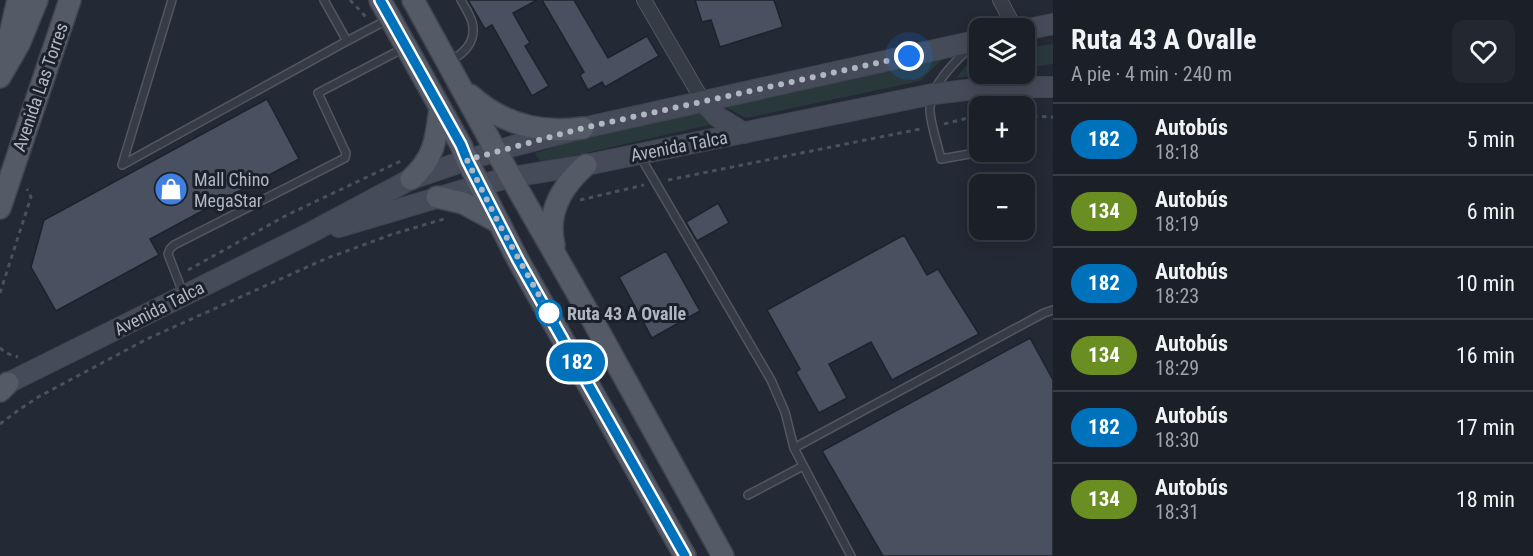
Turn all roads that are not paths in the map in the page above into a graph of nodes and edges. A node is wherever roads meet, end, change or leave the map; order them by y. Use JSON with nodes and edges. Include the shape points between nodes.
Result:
{"nodes":[{"id":1,"x":18,"y":0,"type":"edge"},
{"id":2,"x":37,"y":0,"type":"edge"},
{"id":3,"x":70,"y":0,"type":"edge"},
{"id":4,"x":172,"y":0,"type":"edge"},
{"id":5,"x":324,"y":0,"type":"edge"},
{"id":6,"x":380,"y":0,"type":"edge"},
{"id":7,"x":413,"y":0,"type":"edge"},
{"id":8,"x":461,"y":0,"type":"edge"},
{"id":9,"x":644,"y":0,"type":"edge"},
{"id":10,"x":1000,"y":0,"type":"edge"},
{"id":11,"x":1010,"y":18,"type":"edge"},
{"id":12,"x":390,"y":19,"type":"junction"},
{"id":13,"x":1053,"y":24,"type":"edge"},
{"id":14,"x":1035,"y":28,"type":"edge"},
{"id":15,"x":347,"y":41,"type":"junction"},
{"id":16,"x":969,"y":42,"type":"edge"},
{"id":17,"x":406,"y":47,"type":"junction"},
{"id":18,"x":969,"y":49,"type":"edge"},
{"id":19,"x":447,"y":62,"type":"junction"},
{"id":20,"x":0,"y":76,"type":"edge"},
{"id":21,"x":1053,"y":78,"type":"edge"},
{"id":22,"x":461,"y":86,"type":"junction"},
{"id":23,"x":1031,"y":86,"type":"junction"},
{"id":24,"x":992,"y":87,"type":"junction"},
{"id":25,"x":1053,"y":87,"type":"edge"},
{"id":26,"x":933,"y":94,"type":"junction"},
{"id":27,"x":986,"y":96,"type":"edge"},
{"id":28,"x":703,"y":101,"type":"junction"},
{"id":29,"x":440,"y":108,"type":"junction"},
{"id":30,"x":583,"y":128,"type":"junction"},
{"id":31,"x":744,"y":133,"type":"junction"},
{"id":32,"x":496,"y":151,"type":"junction"},
{"id":33,"x":639,"y":154,"type":"junction"},
{"id":34,"x":969,"y":154,"type":"edge"},
{"id":35,"x":467,"y":160,"type":"junction"},
{"id":36,"x":586,"y":165,"type":"junction"},
{"id":37,"x":512,"y":177,"type":"junction"},
{"id":38,"x":411,"y":179,"type":"junction"},
{"id":39,"x":480,"y":185,"type":"junction"},
{"id":40,"x":437,"y":197,"type":"junction"},
{"id":41,"x":0,"y":208,"type":"edge"},
{"id":42,"x":498,"y":222,"type":"junction"},
{"id":43,"x":310,"y":232,"type":"junction"},
{"id":44,"x":558,"y":261,"type":"junction"},
{"id":45,"x":184,"y":295,"type":"junction"},
{"id":46,"x":1053,"y":310,"type":"edge"},
{"id":47,"x":2,"y":386,"type":"edge"},
{"id":48,"x":794,"y":448,"type":"junction"},
{"id":49,"x":803,"y":466,"type":"junction"},
{"id":50,"x":748,"y":495,"type":"dead end"},
{"id":51,"x":685,"y":556,"type":"edge"},
{"id":52,"x":723,"y":556,"type":"edge"},
{"id":53,"x":851,"y":556,"type":"edge"}],
"edges":[{"from":1,"to":20,"type":"main road"},
{"from":2,"to":20,"type":"main road","name":"Avenida Las Torres","via":[[19,45]]},
{"from":3,"to":41,"type":"main road","name":"Avenida Las Torres"},
{"from":4,"to":15,"type":"lane","via":[[122,165]]},
{"from":5,"to":15,"type":"lane"},
{"from":6,"to":12,"type":"main road"},
{"from":7,"to":19,"type":"main road"},
{"from":8,"to":19,"type":"lane","via":[[472,23],[472,36],[466,50]]},
{"from":9,"to":28,"type":"street"},
{"from":10,"to":11,"type":"street"},
{"from":12,"to":15,"type":"lane"},
{"from":12,"to":17,"type":"main road"},
{"from":13,"to":14,"type":"main road"},
{"from":16,"to":28,"type":"main road","name":"Avenida Talca"},
{"from":17,"to":29,"type":"main road"},
{"from":17,"to":45,"type":"lane","via":[[318,93],[345,158],[170,249],[168,254]]},
{"from":18,"to":26,"type":"lane","via":[[945,74]]},
{"from":19,"to":22,"type":"main road"},
{"from":21,"to":23,"type":"main road"},
{"from":22,"to":30,"type":"main road","via":[[484,107],[512,122],[554,130]]},
{"from":22,"to":32,"type":"main road"},
{"from":23,"to":24,"type":"main road","name":"Avenida Talca"},
{"from":23,"to":25,"type":"main road","name":"Avenida Talca"},
{"from":24,"to":26,"type":"main road","name":"Avenida Talca"},
{"from":24,"to":27,"type":"lane"},
{"from":26,"to":31,"type":"main road","name":"Avenida Talca"},
{"from":26,"to":34,"type":"lane","via":[[930,111],[941,159]]},
{"from":28,"to":30,"type":"main road","name":"Avenida Talca"},
{"from":28,"to":31,"type":"main road","via":[[718,117]]},
{"from":29,"to":35,"type":"main road"},
{"from":29,"to":38,"type":"main road","via":[[432,152]]},
{"from":30,"to":32,"type":"main road","name":"Avenida Talca"},
{"from":31,"to":33,"type":"main road","name":"Avenida Talca"},
{"from":32,"to":35,"type":"main road","name":"Avenida Talca"},
{"from":32,"to":37,"type":"main road"},
{"from":33,"to":36,"type":"main road","name":"Avenida Talca"},
{"from":33,"to":48,"type":"lane","via":[[771,380]]},
{"from":35,"to":38,"type":"main road","name":"Avenida Talca"},
{"from":35,"to":39,"type":"main road"},
{"from":36,"to":37,"type":"main road","name":"Avenida Talca"},
{"from":36,"to":44,"type":"main road","via":[[568,183],[555,207],[552,232]]},
{"from":37,"to":39,"type":"main road","name":"Avenida Talca"},
{"from":37,"to":44,"type":"main road"},
{"from":38,"to":43,"type":"main road","name":"Avenida Talca"},
{"from":39,"to":40,"type":"main road","name":"Avenida Talca"},
{"from":39,"to":42,"type":"main road"},
{"from":40,"to":42,"type":"main road","via":[[463,203]]},
{"from":40,"to":43,"type":"main road","name":"Avenida Talca"},
{"from":42,"to":51,"type":"main road"},
{"from":43,"to":45,"type":"main road","name":"Avenida Talca"},
{"from":44,"to":52,"type":"main road"},
{"from":45,"to":47,"type":"main road","name":"Avenida Talca"},
{"from":46,"to":48,"type":"lane"},
{"from":48,"to":49,"type":"lane"},
{"from":49,"to":50,"type":"lane"},
{"from":49,"to":53,"type":"lane"}]}
